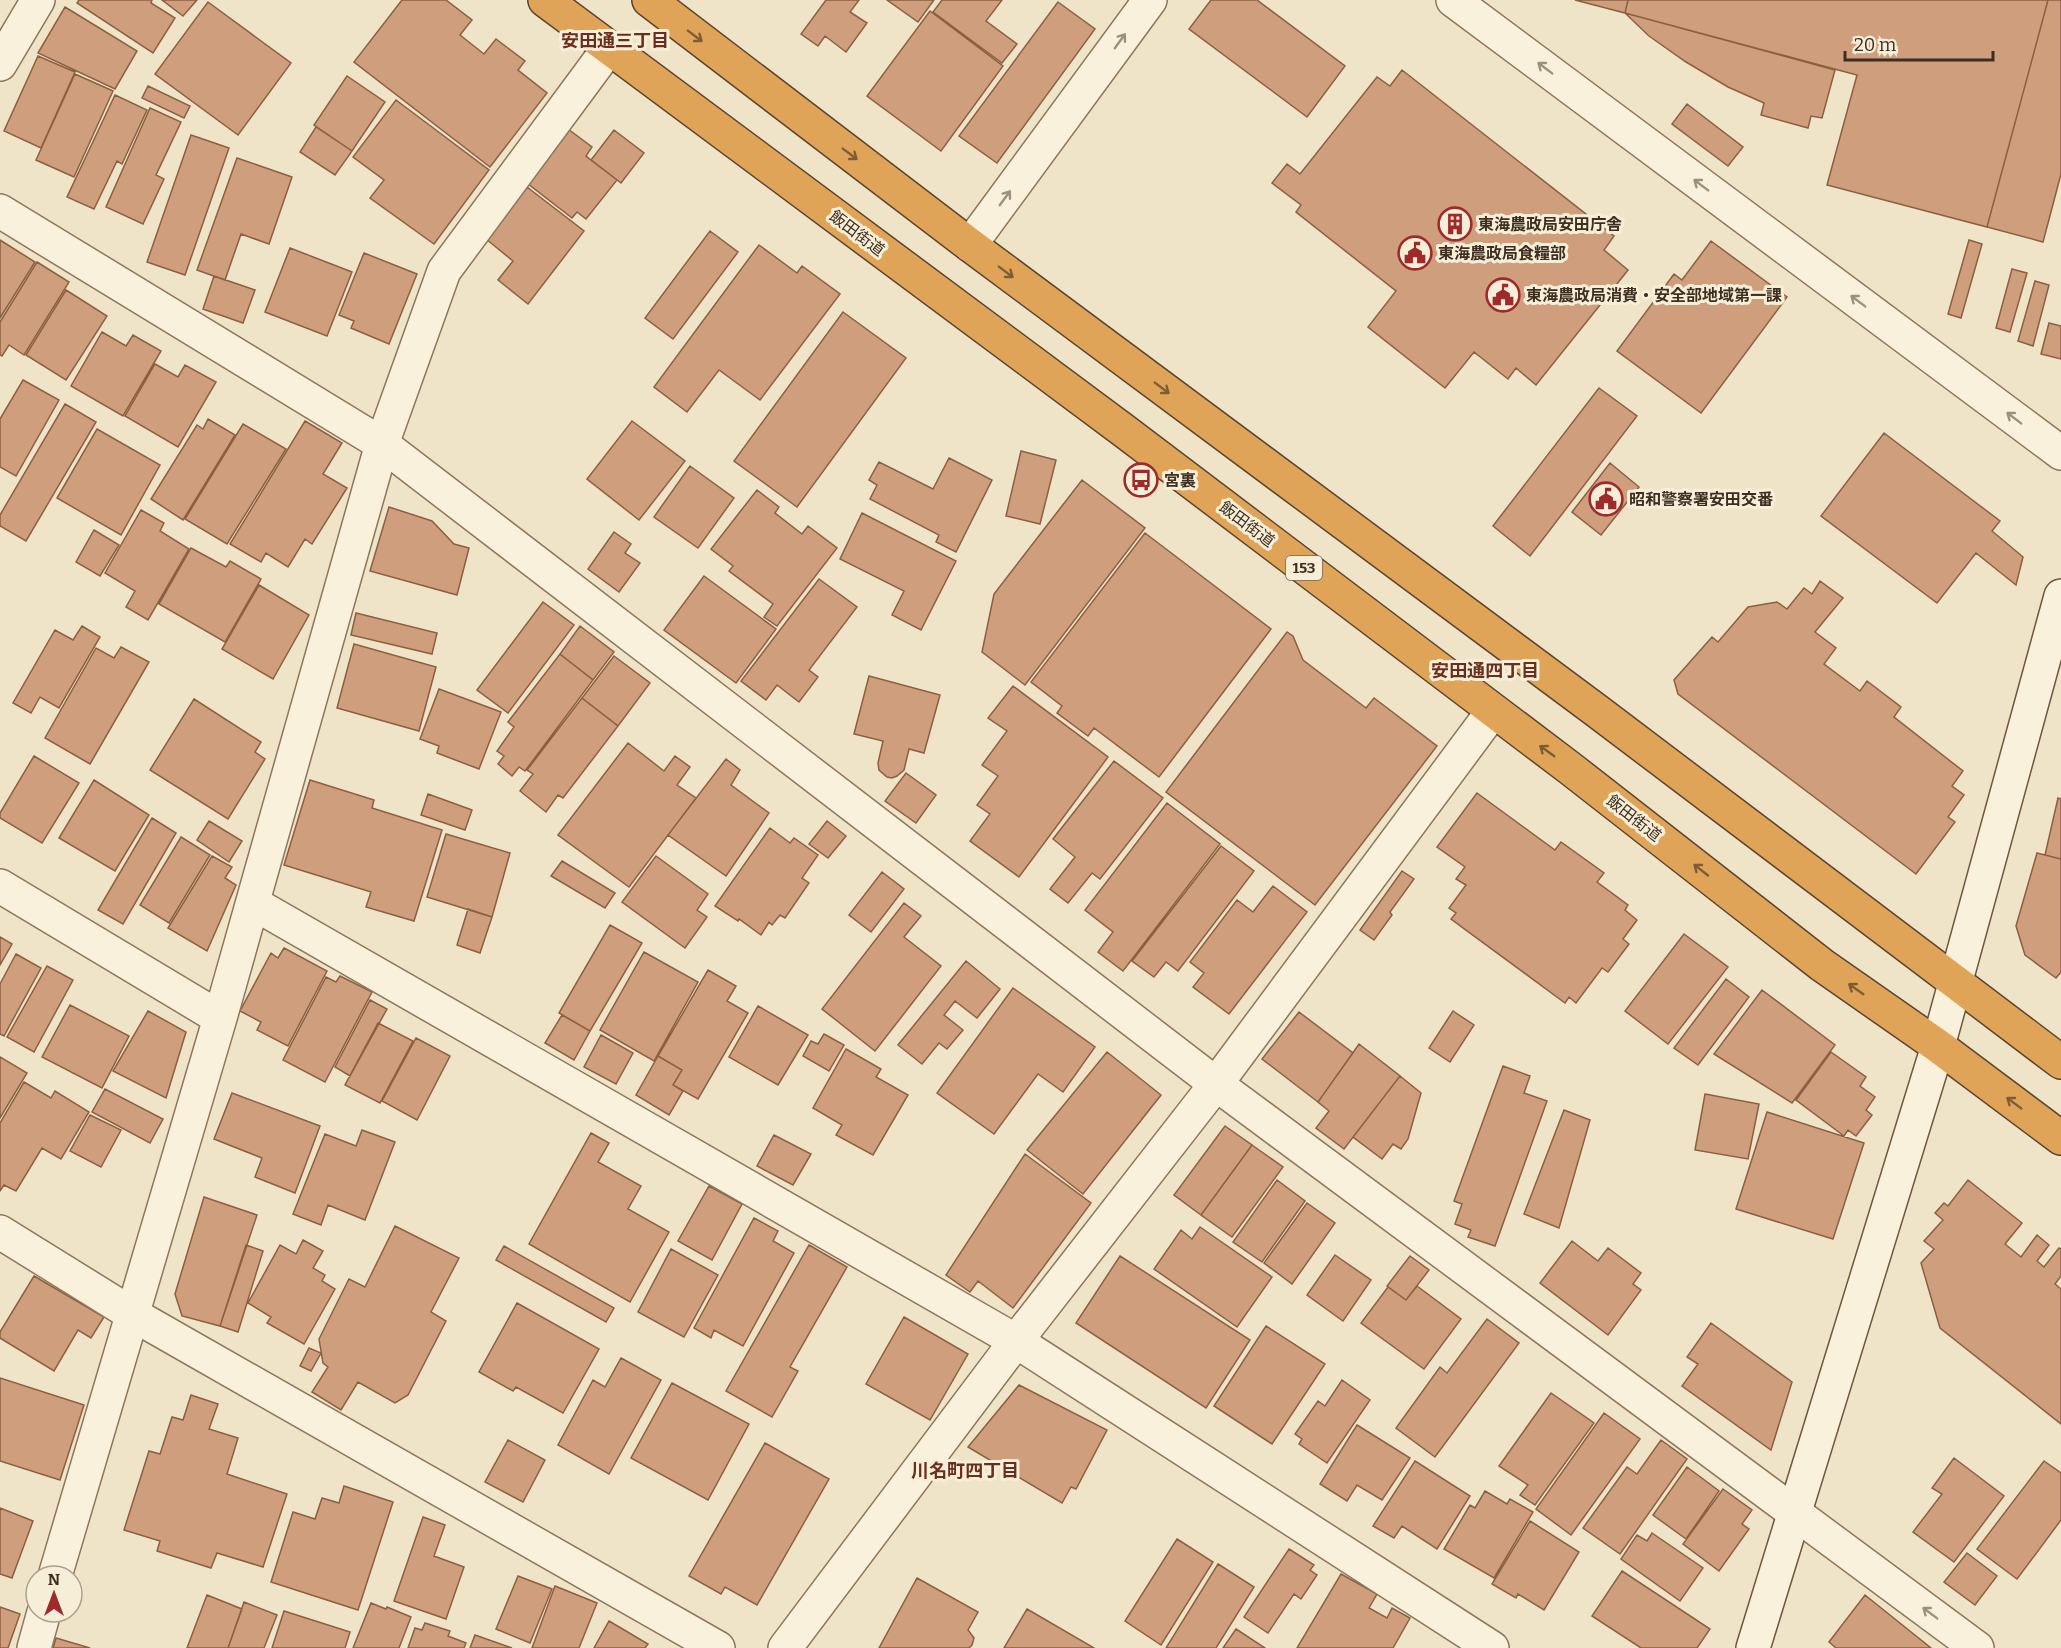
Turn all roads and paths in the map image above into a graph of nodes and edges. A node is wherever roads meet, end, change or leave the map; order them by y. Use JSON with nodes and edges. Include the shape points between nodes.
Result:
{"nodes":[{"id":1,"x":38,"y":0,"type":"edge"},
{"id":2,"x":545,"y":0,"type":"edge"},
{"id":3,"x":649,"y":0,"type":"edge"},
{"id":4,"x":1150,"y":0,"type":"edge"},
{"id":5,"x":1453,"y":0,"type":"edge"},
{"id":6,"x":609,"y":48,"type":"junction"},
{"id":7,"x":0,"y":64,"type":"edge"},
{"id":8,"x":0,"y":211,"type":"edge"},
{"id":9,"x":970,"y":245,"type":"junction"},
{"id":10,"x":382,"y":444,"type":"junction"},
{"id":11,"x":2061,"y":453,"type":"edge"},
{"id":12,"x":2061,"y":596,"type":"edge"},
{"id":13,"x":1493,"y":711,"type":"junction"},
{"id":14,"x":0,"y":886,"type":"edge"},
{"id":15,"x":253,"y":903,"type":"junction"},
{"id":16,"x":1955,"y":981,"type":"junction"},
{"id":17,"x":220,"y":1018,"type":"junction"},
{"id":18,"x":1938,"y":1046,"type":"junction"},
{"id":19,"x":2061,"y":1062,"type":"edge"},
{"id":20,"x":1216,"y":1084,"type":"junction"},
{"id":21,"x":2061,"y":1138,"type":"edge"},
{"id":22,"x":0,"y":1232,"type":"edge"},
{"id":23,"x":132,"y":1314,"type":"junction"},
{"id":24,"x":1016,"y":1341,"type":"junction"},
{"id":25,"x":1795,"y":1512,"type":"junction"},
{"id":26,"x":59,"y":1564,"type":"edge"},
{"id":27,"x":41,"y":1624,"type":"edge"},
{"id":28,"x":34,"y":1648,"type":"edge"},
{"id":29,"x":718,"y":1648,"type":"edge"},
{"id":30,"x":785,"y":1648,"type":"edge"},
{"id":31,"x":1492,"y":1648,"type":"edge"},
{"id":32,"x":1754,"y":1648,"type":"edge"},
{"id":33,"x":1977,"y":1648,"type":"edge"}],
"edges":[{"from":1,"to":7,"type":"street"},
{"from":2,"to":6,"type":"highway","name":"飯田街道","number":"153"},
{"from":3,"to":9,"type":"highway","one_way":true},
{"from":9,"to":4,"type":"street","one_way":true},
{"from":11,"to":5,"type":"street","one_way":true},
{"from":6,"to":10,"type":"street","via":[[444,271]]},
{"from":6,"to":13,"type":"highway","name":"飯田街道","number":"153"},
{"from":8,"to":10,"type":"street"},
{"from":9,"to":16,"type":"highway","one_way":true},
{"from":10,"to":15,"type":"street"},
{"from":10,"to":20,"type":"street"},
{"from":12,"to":16,"type":"street"},
{"from":18,"to":13,"type":"highway","name":"飯田街道","number":"153","one_way":true,"via":[[1822,965]]},
{"from":13,"to":20,"type":"street"},
{"from":14,"to":17,"type":"street"},
{"from":15,"to":17,"type":"street"},
{"from":15,"to":24,"type":"street"},
{"from":16,"to":18,"type":"street"},
{"from":16,"to":19,"type":"highway"},
{"from":17,"to":23,"type":"street"},
{"from":21,"to":18,"type":"highway","name":"飯田街道","number":"153","one_way":true},
{"from":18,"to":25,"type":"street"},
{"from":20,"to":24,"type":"street"},
{"from":20,"to":25,"type":"street"},
{"from":22,"to":23,"type":"street"},
{"from":23,"to":26,"type":"street"},
{"from":23,"to":29,"type":"street"},
{"from":24,"to":30,"type":"street"},
{"from":24,"to":31,"type":"street"},
{"from":25,"to":32,"type":"street"},
{"from":33,"to":25,"type":"street","one_way":true},
{"from":27,"to":28,"type":"street"}]}
